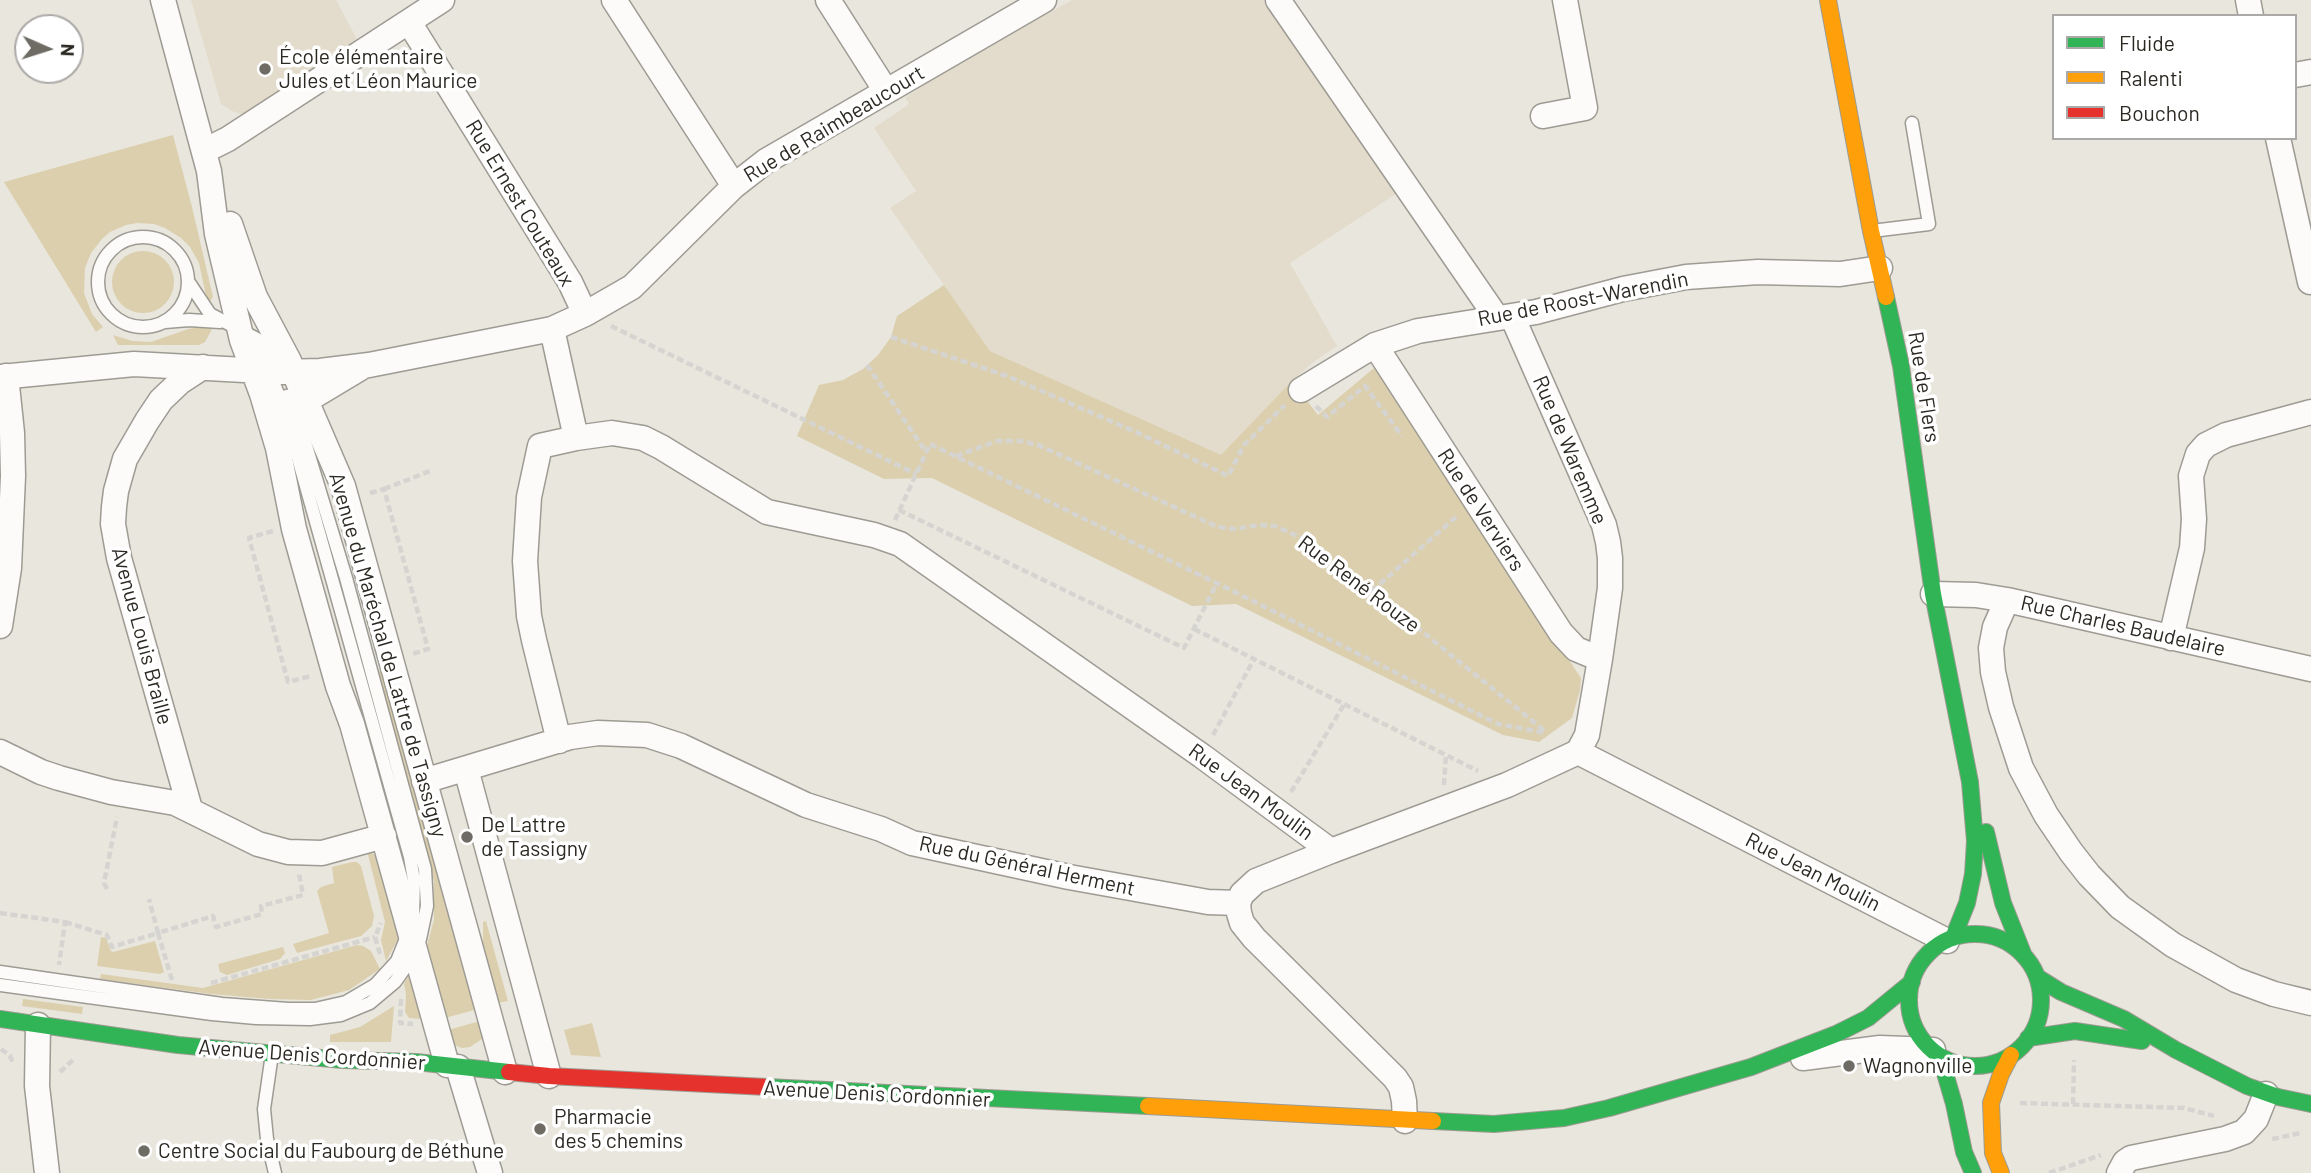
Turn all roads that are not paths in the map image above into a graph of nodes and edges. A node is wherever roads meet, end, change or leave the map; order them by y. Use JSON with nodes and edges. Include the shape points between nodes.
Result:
{"nodes":[{"id":1,"x":163,"y":0,"type":"edge"},
{"id":2,"x":442,"y":0,"type":"edge"},
{"id":3,"x":614,"y":0,"type":"edge"},
{"id":4,"x":828,"y":0,"type":"edge"},
{"id":5,"x":1044,"y":0,"type":"edge"},
{"id":6,"x":1278,"y":0,"type":"edge"},
{"id":7,"x":1565,"y":0,"type":"edge"},
{"id":8,"x":1828,"y":0,"type":"edge"},
{"id":9,"x":409,"y":22,"type":"junction"},
{"id":10,"x":886,"y":91,"type":"junction"},
{"id":11,"x":1543,"y":117,"type":"dead end"},
{"id":12,"x":1912,"y":123,"type":"dead end"},
{"id":13,"x":2278,"y":140,"type":"edge"},
{"id":14,"x":206,"y":161,"type":"junction"},
{"id":15,"x":734,"y":186,"type":"junction"},
{"id":16,"x":1871,"y":231,"type":"junction"},
{"id":17,"x":1880,"y":268,"type":"junction"},
{"id":18,"x":188,"y":281,"type":"junction"},
{"id":19,"x":2311,"y":282,"type":"edge"},
{"id":20,"x":585,"y":314,"type":"junction"},
{"id":21,"x":1504,"y":317,"type":"junction"},
{"id":22,"x":165,"y":322,"type":"junction"},
{"id":23,"x":231,"y":326,"type":"junction"},
{"id":24,"x":552,"y":329,"type":"junction"},
{"id":25,"x":1375,"y":345,"type":"junction"},
{"id":26,"x":369,"y":365,"type":"junction"},
{"id":27,"x":203,"y":367,"type":"junction"},
{"id":28,"x":274,"y":371,"type":"junction"},
{"id":29,"x":3,"y":377,"type":"edge"},
{"id":30,"x":1301,"y":390,"type":"road end"},
{"id":31,"x":287,"y":403,"type":"junction"},
{"id":32,"x":2311,"y":412,"type":"edge"},
{"id":33,"x":576,"y":438,"type":"junction"},
{"id":34,"x":1933,"y":594,"type":"junction"},
{"id":35,"x":2007,"y":600,"type":"junction"},
{"id":36,"x":0,"y":626,"type":"edge"},
{"id":37,"x":2171,"y":638,"type":"junction"},
{"id":38,"x":1600,"y":659,"type":"junction"},
{"id":39,"x":2311,"y":670,"type":"edge"},
{"id":40,"x":559,"y":741,"type":"junction"},
{"id":41,"x":0,"y":752,"type":"edge"},
{"id":42,"x":1578,"y":752,"type":"junction"},
{"id":43,"x":466,"y":769,"type":"junction"},
{"id":44,"x":424,"y":781,"type":"junction"},
{"id":45,"x":1970,"y":782,"type":"junction"},
{"id":46,"x":190,"y":809,"type":"junction"},
{"id":47,"x":384,"y":836,"type":"junction"},
{"id":48,"x":1331,"y":851,"type":"junction"},
{"id":49,"x":1238,"y":903,"type":"junction"},
{"id":50,"x":412,"y":939,"type":"junction"},
{"id":51,"x":1950,"y":939,"type":"junction"},
{"id":52,"x":2024,"y":956,"type":"junction"},
{"id":53,"x":0,"y":972,"type":"edge"},
{"id":54,"x":2036,"y":977,"type":"junction"},
{"id":55,"x":1912,"y":982,"type":"junction"},
{"id":56,"x":0,"y":985,"type":"edge"},
{"id":57,"x":2311,"y":1003,"type":"edge"},
{"id":58,"x":0,"y":1019,"type":"edge"},
{"id":59,"x":38,"y":1025,"type":"junction"},
{"id":60,"x":2028,"y":1038,"type":"junction"},
{"id":61,"x":2176,"y":1050,"type":"junction"},
{"id":62,"x":1936,"y":1053,"type":"junction"},
{"id":63,"x":272,"y":1054,"type":"junction"},
{"id":64,"x":2011,"y":1055,"type":"junction"},
{"id":65,"x":452,"y":1066,"type":"junction"},
{"id":66,"x":1751,"y":1068,"type":"junction"},
{"id":67,"x":505,"y":1073,"type":"junction"},
{"id":68,"x":549,"y":1076,"type":"junction"},
{"id":69,"x":2266,"y":1094,"type":"junction"},
{"id":70,"x":2311,"y":1104,"type":"edge"},
{"id":71,"x":1405,"y":1121,"type":"junction"},
{"id":72,"x":2122,"y":1167,"type":"edge"},
{"id":73,"x":47,"y":1173,"type":"edge"},
{"id":74,"x":275,"y":1173,"type":"edge"},
{"id":75,"x":490,"y":1173,"type":"edge"},
{"id":76,"x":1973,"y":1173,"type":"edge"},
{"id":77,"x":2001,"y":1173,"type":"edge"}],
"edges":[{"from":1,"to":14,"type":"street","name":"Avenue du Maréchal de Lattre de Tassigny"},
{"from":2,"to":9,"type":"street"},
{"from":3,"to":15,"type":"street"},
{"from":4,"to":10,"type":"street"},
{"from":5,"to":10,"type":"street","name":"Rue de Raimbeaucourt"},
{"from":6,"to":21,"type":"street","name":"Rue de Waremme"},
{"from":7,"to":11,"type":"street","via":[[1585,108]]},
{"from":8,"to":16,"type":"street","name":"Rue de Flers"},
{"from":9,"to":14,"type":"street","via":[[228,139]]},
{"from":9,"to":20,"type":"street","name":"Rue Ernest Couteaux","via":[[570,282]]},
{"from":10,"to":15,"type":"street","name":"Rue de Raimbeaucourt","via":[[766,161]]},
{"from":12,"to":16,"type":"lane","via":[[1929,225]]},
{"from":13,"to":19,"type":"street"},
{"from":14,"to":23,"type":"street","name":"Avenue du Maréchal de Lattre de Tassigny"},
{"from":14,"to":28,"type":"street","name":"Avenue du Maréchal de Lattre de Tassigny","via":[[268,324]]},
{"from":15,"to":20,"type":"street","name":"Rue de Raimbeaucourt","via":[[632,287]]},
{"from":16,"to":17,"type":"street","name":"Rue de Flers"},
{"from":17,"to":21,"type":"street","name":"Rue de Roost-Warendin","via":[[1840,274],[1758,272],[1686,277]]},
{"from":17,"to":34,"type":"street","name":"Rue de Flers","via":[[1901,366]]},
{"from":18,"to":22,"type":"lane","via":[[180,308]]},
{"from":18,"to":22,"type":"lane","via":[[178,254],[154,238],[125,241],[104,260],[98,288],[111,314],[136,327]]},
{"from":18,"to":23,"type":"lane","via":[[206,310]]},
{"from":20,"to":24,"type":"street","name":"Rue de Raimbeaucourt"},
{"from":21,"to":25,"type":"street","name":"Rue de Roost-Warendin","via":[[1418,331]]},
{"from":21,"to":38,"type":"street","name":"Rue de Waremme","via":[[1606,533],[1610,588]]},
{"from":22,"to":23,"type":"lane"},
{"from":23,"to":28,"type":"street","name":"Avenue du Maréchal de Lattre de Tassigny"},
{"from":24,"to":26,"type":"street","name":"Rue de Raimbeaucourt"},
{"from":24,"to":33,"type":"street"},
{"from":25,"to":30,"type":"street","name":"Rue de Roost-Warendin"},
{"from":25,"to":38,"type":"street","name":"Rue de Verviers","via":[[1561,633],[1576,649]]},
{"from":26,"to":28,"type":"street","name":"Rue de Raimbeaucourt"},
{"from":26,"to":31,"type":"street","name":"Rue de Raimbeaucourt","via":[[328,389]]},
{"from":27,"to":28,"type":"street","name":"Rue de Raimbeaucourt"},
{"from":27,"to":29,"type":"street","name":"Rue de Raimbeaucourt","via":[[134,364]]},
{"from":27,"to":46,"type":"street","name":"Avenue Louis Braille","via":[[180,382],[146,421],[125,459],[114,507],[119,558]]},
{"from":28,"to":31,"type":"street","name":"Avenue du Maréchal de Lattre de Tassigny"},
{"from":28,"to":31,"type":"street","name":"Avenue du Maréchal de Lattre de Tassigny"},
{"from":29,"to":36,"type":"street","via":[[13,476],[9,568]]},
{"from":31,"to":44,"type":"street","name":"Avenue du Maréchal de Lattre de Tassigny","via":[[347,499]]},
{"from":31,"to":47,"type":"street","name":"Avenue du Maréchal de Lattre de Tassigny","via":[[281,458],[294,529]]},
{"from":31,"to":50,"type":"lane","via":[[410,857]]},
{"from":31,"to":50,"type":"lane","via":[[332,529],[425,869],[428,906],[424,927]]},
{"from":32,"to":37,"type":"street","via":[[2226,435],[2198,454],[2191,476],[2192,548]]},
{"from":33,"to":40,"type":"street","name":"Rue Jean Moulin","via":[[540,446],[526,532],[529,616]]},
{"from":33,"to":48,"type":"street","name":"Rue Jean Moulin","via":[[612,433],[643,438],[767,512],[886,538],[913,551]]},
{"from":34,"to":35,"type":"street","name":"Rue Charles Baudelaire"},
{"from":34,"to":45,"type":"street","name":"Rue de Flers"},
{"from":35,"to":37,"type":"street","name":"Rue Charles Baudelaire"},
{"from":35,"to":57,"type":"street","via":[[1991,648],[2004,718],[2021,768],[2071,852],[2120,907],[2173,945],[2236,980]]},
{"from":37,"to":39,"type":"street","name":"Rue Charles Baudelaire"},
{"from":38,"to":42,"type":"street","name":"Rue de Waremme","via":[[1587,735]]},
{"from":40,"to":43,"type":"street","name":"Rue du Général Herment"},
{"from":40,"to":49,"type":"street","name":"Rue du Général Herment","via":[[598,733],[647,735],[681,746],[806,805],[912,843],[1069,877]]},
{"from":41,"to":46,"type":"street","via":[[59,778]]},
{"from":42,"to":48,"type":"street","name":"Rue Jean Moulin","via":[[1507,785]]},
{"from":42,"to":51,"type":"street","name":"Rue Jean Moulin"},
{"from":43,"to":44,"type":"street","name":"Rue du Général Herment"},
{"from":43,"to":68,"type":"street","name":"Avenue du Maréchal de Lattre de Tassigny"},
{"from":44,"to":67,"type":"street","name":"Avenue du Maréchal de Lattre de Tassigny"},
{"from":45,"to":51,"type":"street","name":"Rue de Flers","via":[[1974,867],[1967,903]]},
{"from":45,"to":52,"type":"street","name":"Rue de Flers","via":[[2003,903]]},
{"from":46,"to":47,"type":"street","via":[[258,844],[299,854],[330,852]]},
{"from":47,"to":50,"type":"street","name":"Avenue du Maréchal de Lattre de Tassigny"},
{"from":48,"to":49,"type":"street","via":[[1256,881]]},
{"from":49,"to":71,"type":"street","via":[[1242,923],[1254,938],[1395,1078],[1401,1087]]},
{"from":50,"to":53,"type":"lane","via":[[375,985],[346,1002],[315,1009],[222,1004]]},
{"from":50,"to":56,"type":"lane","via":[[395,982],[380,996],[351,1011],[321,1018],[212,1014]]},
{"from":50,"to":65,"type":"street","name":"Avenue du Maréchal de Lattre de Tassigny"},
{"from":51,"to":52,"type":"street","via":[[1987,935]]},
{"from":51,"to":55,"type":"street","via":[[1924,958]]},
{"from":52,"to":54,"type":"street"},
{"from":54,"to":60,"type":"street","via":[[2040,1004]]},
{"from":54,"to":61,"type":"street"},
{"from":55,"to":62,"type":"street","via":[[1912,1019]]},
{"from":55,"to":66,"type":"street","name":"Avenue Denis Cordonnier","via":[[1868,1018]]},
{"from":58,"to":59,"type":"street","name":"Avenue Denis Cordonnier"},
{"from":59,"to":63,"type":"street","name":"Avenue Denis Cordonnier"},
{"from":59,"to":73,"type":"street","via":[[37,1086]]},
{"from":60,"to":61,"type":"street","via":[[2057,1032],[2098,1033]]},
{"from":60,"to":64,"type":"street"},
{"from":61,"to":69,"type":"street"},
{"from":62,"to":64,"type":"street","via":[[1976,1066]]},
{"from":62,"to":66,"type":"street","name":"Avenue Denis Cordonnier","via":[[1880,1048]]},
{"from":62,"to":76,"type":"street"},
{"from":63,"to":65,"type":"street","name":"Avenue Denis Cordonnier"},
{"from":63,"to":74,"type":"lane","via":[[264,1109]]},
{"from":64,"to":77,"type":"street","via":[[1991,1103],[1993,1153]]},
{"from":65,"to":67,"type":"street","name":"Avenue Denis Cordonnier"},
{"from":65,"to":75,"type":"street","name":"Avenue du Maréchal de Lattre de Tassigny"},
{"from":66,"to":71,"type":"street","name":"Avenue Denis Cordonnier","via":[[1564,1118],[1494,1124]]},
{"from":67,"to":68,"type":"street","name":"Avenue Denis Cordonnier"},
{"from":68,"to":71,"type":"street","name":"Avenue Denis Cordonnier"},
{"from":69,"to":70,"type":"street"},
{"from":69,"to":72,"type":"street","via":[[2252,1126],[2225,1139],[2139,1155]]}]}
